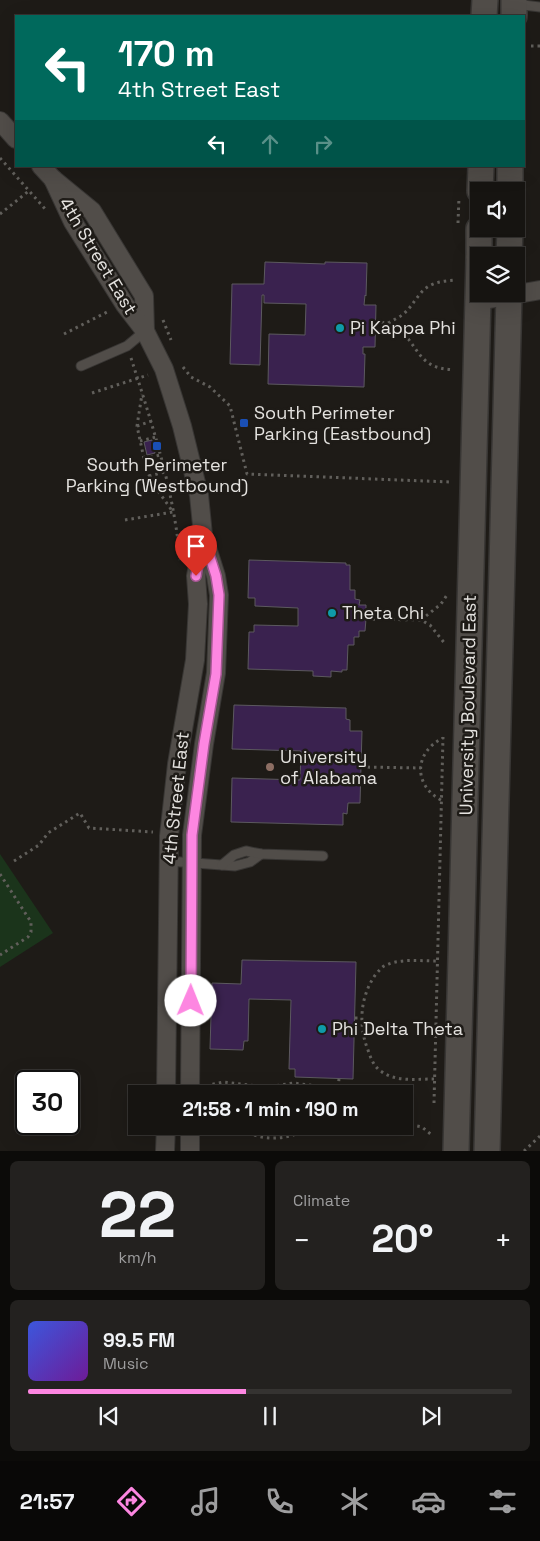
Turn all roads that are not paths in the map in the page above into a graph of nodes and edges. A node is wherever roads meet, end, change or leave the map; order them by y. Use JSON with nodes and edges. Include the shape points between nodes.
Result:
{"nodes":[{"id":1,"x":485,"y":0,"type":"edge"},
{"id":2,"x":514,"y":7,"type":"edge"},
{"id":3,"x":540,"y":7,"type":"edge"},
{"id":4,"x":484,"y":15,"type":"edge"},
{"id":5,"x":0,"y":121,"type":"edge"},
{"id":6,"x":15,"y":138,"type":"edge"},
{"id":7,"x":42,"y":167,"type":"edge"},
{"id":8,"x":481,"y":167,"type":"edge"},
{"id":9,"x":510,"y":167,"type":"edge"},
{"id":10,"x":480,"y":182,"type":"edge"},
{"id":11,"x":510,"y":182,"type":"edge"},
{"id":12,"x":540,"y":290,"type":"edge"},
{"id":13,"x":525,"y":292,"type":"edge"},
{"id":14,"x":478,"y":302,"type":"edge"},
{"id":15,"x":509,"y":302,"type":"edge"},
{"id":16,"x":145,"y":331,"type":"junction"},
{"id":17,"x":81,"y":366,"type":"dead end"},
{"id":18,"x":203,"y":535,"type":"junction"},
{"id":19,"x":324,"y":856,"type":"dead end"},
{"id":20,"x":168,"y":862,"type":"junction"},
{"id":21,"x":192,"y":863,"type":"junction"},
{"id":22,"x":166,"y":1085,"type":"edge"},
{"id":23,"x":190,"y":1085,"type":"edge"},
{"id":24,"x":166,"y":1135,"type":"edge"},
{"id":25,"x":190,"y":1135,"type":"edge"},
{"id":26,"x":165,"y":1151,"type":"edge"},
{"id":27,"x":190,"y":1151,"type":"edge"},
{"id":28,"x":456,"y":1151,"type":"edge"},
{"id":29,"x":487,"y":1151,"type":"edge"}],
"edges":[{"from":1,"to":4,"type":"main road"},
{"from":2,"to":3,"type":"lane"},
{"from":5,"to":6,"type":"street"},
{"from":7,"to":16,"type":"street","name":"4th Street East","via":[[92,211],[144,296]]},
{"from":8,"to":10,"type":"main road"},
{"from":9,"to":11,"type":"main road"},
{"from":12,"to":13,"type":"street"},
{"from":14,"to":28,"type":"main road","name":"University Boulevard East"},
{"from":15,"to":29,"type":"main road","name":"University Boulevard East"},
{"from":16,"to":17,"type":"lane","via":[[128,346]]},
{"from":16,"to":18,"type":"street","name":"4th Street East","via":[[164,370],[182,426],[197,486]]},
{"from":18,"to":20,"type":"street","name":"4th Street East","via":[[196,576],[195,660],[177,764]]},
{"from":18,"to":21,"type":"street","name":"4th Street East","via":[[219,595],[216,674],[194,816]]},
{"from":19,"to":21,"type":"lane","via":[[246,851],[234,855],[222,865]]},
{"from":20,"to":21,"type":"lane"},
{"from":20,"to":22,"type":"street","name":"4th Street East"},
{"from":21,"to":23,"type":"street","name":"4th Street East"},
{"from":24,"to":26,"type":"street"},
{"from":25,"to":27,"type":"street"}]}
